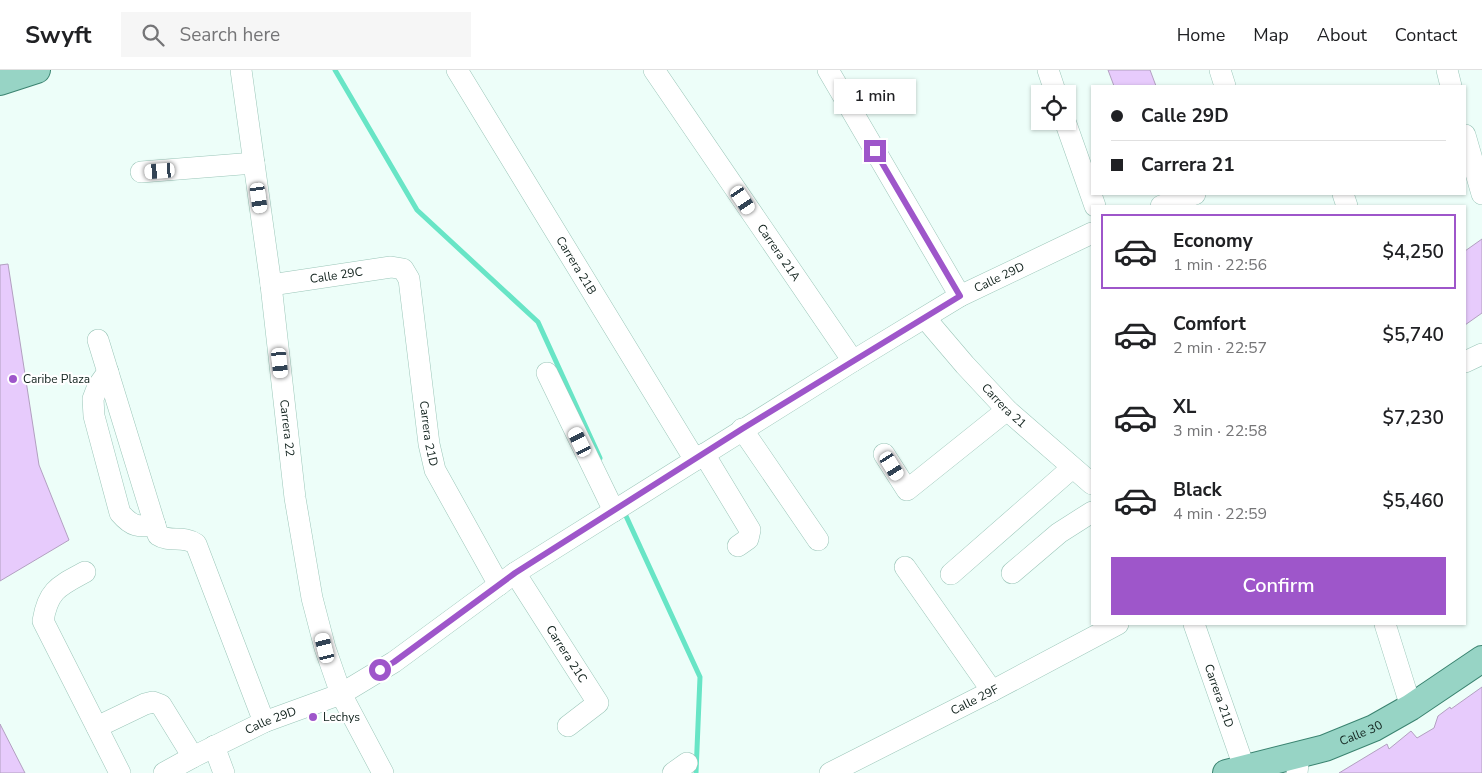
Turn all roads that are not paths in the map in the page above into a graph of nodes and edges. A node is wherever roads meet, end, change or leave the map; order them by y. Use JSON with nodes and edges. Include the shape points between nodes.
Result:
{"nodes":[{"id":1,"x":37,"y":70,"type":"edge"},
{"id":2,"x":241,"y":70,"type":"edge"},
{"id":3,"x":457,"y":70,"type":"edge"},
{"id":4,"x":654,"y":70,"type":"edge"},
{"id":5,"x":828,"y":70,"type":"edge"},
{"id":6,"x":1048,"y":70,"type":"edge"},
{"id":7,"x":1220,"y":70,"type":"edge"},
{"id":8,"x":1446,"y":70,"type":"edge"},
{"id":9,"x":0,"y":82,"type":"edge"},
{"id":10,"x":1053,"y":85,"type":"edge"},
{"id":11,"x":1225,"y":85,"type":"edge"},
{"id":12,"x":1451,"y":85,"type":"edge"},
{"id":13,"x":1068,"y":130,"type":"edge"},
{"id":14,"x":1466,"y":139,"type":"edge"},
{"id":15,"x":254,"y":163,"type":"junction"},
{"id":16,"x":141,"y":172,"type":"dead end"},
{"id":17,"x":1466,"y":191,"type":"edge"},
{"id":18,"x":1091,"y":195,"type":"edge"},
{"id":19,"x":1192,"y":195,"type":"edge"},
{"id":20,"x":1482,"y":196,"type":"edge"},
{"id":21,"x":1165,"y":205,"type":"edge"},
{"id":22,"x":1091,"y":233,"type":"edge"},
{"id":23,"x":403,"y":268,"type":"joint"},
{"id":24,"x":271,"y":286,"type":"junction"},
{"id":25,"x":960,"y":296,"type":"junction"},
{"id":26,"x":925,"y":318,"type":"junction"},
{"id":27,"x":98,"y":340,"type":"dead end"},
{"id":28,"x":1482,"y":354,"type":"edge"},
{"id":29,"x":853,"y":361,"type":"junction"},
{"id":30,"x":1466,"y":362,"type":"edge"},
{"id":31,"x":108,"y":372,"type":"junction"},
{"id":32,"x":547,"y":373,"type":"dead end"},
{"id":33,"x":1008,"y":410,"type":"junction"},
{"id":34,"x":742,"y":429,"type":"junction"},
{"id":35,"x":884,"y":454,"type":"dead end"},
{"id":36,"x":699,"y":457,"type":"junction"},
{"id":37,"x":1072,"y":468,"type":"junction"},
{"id":38,"x":1091,"y":483,"type":"edge"},
{"id":39,"x":614,"y":511,"type":"junction"},
{"id":40,"x":1091,"y":513,"type":"edge"},
{"id":41,"x":155,"y":525,"type":"junction"},
{"id":42,"x":818,"y":540,"type":"dead end"},
{"id":43,"x":738,"y":546,"type":"dead end"},
{"id":44,"x":905,"y":567,"type":"dead end"},
{"id":45,"x":85,"y":572,"type":"dead end"},
{"id":46,"x":1012,"y":573,"type":"dead end"},
{"id":47,"x":951,"y":574,"type":"dead end"},
{"id":48,"x":507,"y":579,"type":"junction"},
{"id":49,"x":1116,"y":625,"type":"edge"},
{"id":50,"x":1194,"y":625,"type":"edge"},
{"id":51,"x":1385,"y":625,"type":"edge"},
{"id":52,"x":1482,"y":659,"type":"edge"},
{"id":53,"x":992,"y":692,"type":"junction"},
{"id":54,"x":340,"y":694,"type":"junction"},
{"id":55,"x":1411,"y":707,"type":"junction"},
{"id":56,"x":264,"y":722,"type":"junction"},
{"id":57,"x":568,"y":726,"type":"dead end"},
{"id":58,"x":97,"y":727,"type":"junction"},
{"id":59,"x":214,"y":746,"type":"junction"},
{"id":60,"x":193,"y":756,"type":"junction"},
{"id":61,"x":1298,"y":764,"type":"edge"},
{"id":62,"x":1235,"y":770,"type":"edge"},
{"id":63,"x":120,"y":773,"type":"edge"},
{"id":64,"x":164,"y":773,"type":"edge"},
{"id":65,"x":224,"y":773,"type":"edge"},
{"id":66,"x":382,"y":773,"type":"edge"},
{"id":67,"x":830,"y":773,"type":"edge"}],
"edges":[{"from":1,"to":9,"type":"main road"},
{"from":2,"to":15,"type":"street","name":"Carrera 22"},
{"from":3,"to":36,"type":"street","name":"Carrera 21B"},
{"from":4,"to":29,"type":"street","name":"Carrera 21A"},
{"from":5,"to":25,"type":"street"},
{"from":6,"to":10,"type":"street"},
{"from":7,"to":11,"type":"street"},
{"from":8,"to":12,"type":"street"},
{"from":13,"to":18,"type":"street"},
{"from":14,"to":20,"type":"street"},
{"from":15,"to":16,"type":"street"},
{"from":15,"to":24,"type":"street","name":"Carrera 22"},
{"from":17,"to":20,"type":"street"},
{"from":19,"to":21,"type":"street"},
{"from":22,"to":25,"type":"street","name":"Calle 29D"},
{"from":23,"to":24,"type":"street","name":"Calle 29C","via":[[391,267]]},
{"from":23,"to":48,"type":"street","name":"Carrera 21D","via":[[409,279],[435,470]]},
{"from":24,"to":54,"type":"street","name":"Carrera 22","via":[[295,498],[312,598]]},
{"from":25,"to":26,"type":"street","name":"Calle 29D"},
{"from":26,"to":29,"type":"street","name":"Calle 29D"},
{"from":26,"to":33,"type":"street","name":"Carrera 21"},
{"from":27,"to":31,"type":"street"},
{"from":28,"to":30,"type":"street"},
{"from":29,"to":34,"type":"street","name":"Calle 29D"},
{"from":31,"to":41,"type":"street"},
{"from":31,"to":41,"type":"street","via":[[93,399],[94,416],[120,513],[128,523],[140,527]]},
{"from":32,"to":39,"type":"street"},
{"from":33,"to":35,"type":"street","via":[[907,490]]},
{"from":33,"to":37,"type":"street","name":"Carrera 21"},
{"from":34,"to":36,"type":"street","name":"Calle 29D"},
{"from":34,"to":42,"type":"street"},
{"from":36,"to":39,"type":"street","name":"Calle 29D"},
{"from":36,"to":43,"type":"street","name":"Carrera 21B","via":[[750,530],[748,539]]},
{"from":37,"to":38,"type":"street","name":"Carrera 21"},
{"from":37,"to":47,"type":"street"},
{"from":39,"to":48,"type":"street","name":"Calle 29D"},
{"from":40,"to":46,"type":"street","via":[[1059,533]]},
{"from":41,"to":56,"type":"street","via":[[162,538],[183,538],[196,544]]},
{"from":44,"to":53,"type":"street"},
{"from":45,"to":58,"type":"street","via":[[60,585],[45,604],[43,621]]},
{"from":48,"to":54,"type":"street","name":"Calle 29D","via":[[394,662]]},
{"from":48,"to":57,"type":"street","name":"Carrera 21C","via":[[598,703]]},
{"from":49,"to":53,"type":"street","name":"Calle 29F"},
{"from":50,"to":62,"type":"street","name":"Carrera 21D"},
{"from":51,"to":55,"type":"street"},
{"from":52,"to":55,"type":"main road","name":"Calle 30"},
{"from":53,"to":67,"type":"street","name":"Calle 29F"},
{"from":54,"to":56,"type":"street","name":"Calle 29D"},
{"from":54,"to":66,"type":"street","name":"Carrera 22"},
{"from":55,"to":61,"type":"main road","name":"Calle 30","via":[[1374,728],[1324,748]]},
{"from":56,"to":59,"type":"street","name":"Calle 29D"},
{"from":58,"to":60,"type":"street","via":[[153,702],[161,705]]},
{"from":58,"to":63,"type":"street"},
{"from":59,"to":60,"type":"street","name":"Calle 29D"},
{"from":59,"to":65,"type":"street"},
{"from":60,"to":64,"type":"street","name":"Calle 29D"},
{"from":61,"to":62,"type":"main road","name":"Calle 30"}]}
